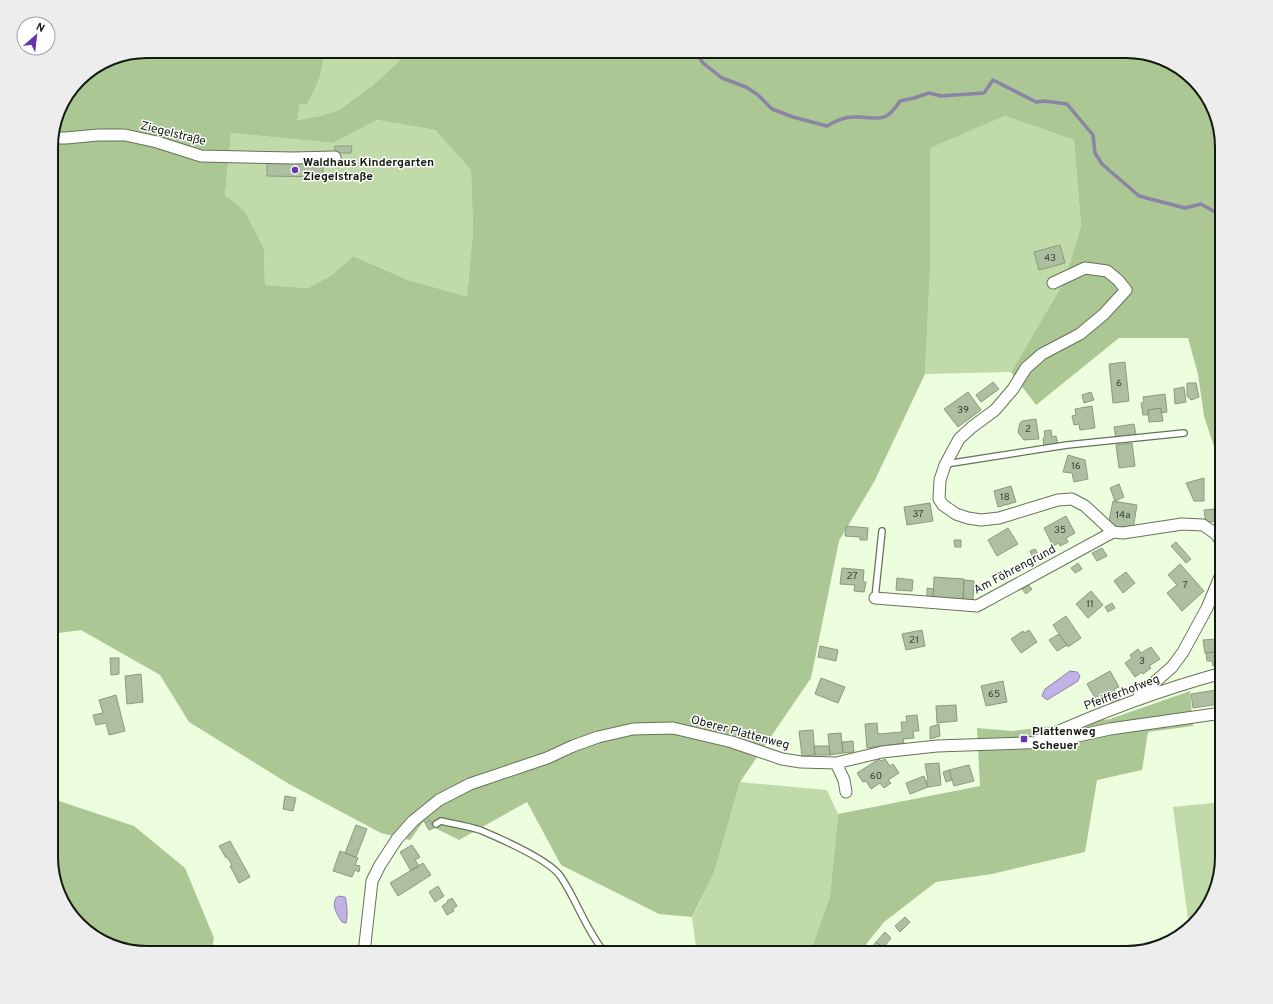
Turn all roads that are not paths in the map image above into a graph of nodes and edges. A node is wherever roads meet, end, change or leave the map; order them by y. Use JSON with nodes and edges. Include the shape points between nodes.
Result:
{"nodes":[{"id":1,"x":58,"y":138,"type":"edge"},
{"id":2,"x":335,"y":157,"type":"dead end"},
{"id":3,"x":1053,"y":282,"type":"dead end"},
{"id":4,"x":1184,"y":433,"type":"dead end"},
{"id":5,"x":945,"y":464,"type":"junction"},
{"id":6,"x":882,"y":531,"type":"dead end"},
{"id":7,"x":1113,"y":532,"type":"junction"},
{"id":8,"x":1215,"y":533,"type":"edge"},
{"id":9,"x":1215,"y":589,"type":"edge"},
{"id":10,"x":875,"y":598,"type":"joint"},
{"id":11,"x":1215,"y":675,"type":"edge"},
{"id":12,"x":1133,"y":702,"type":"junction"},
{"id":13,"x":1215,"y":714,"type":"edge"},
{"id":14,"x":1033,"y":743,"type":"junction"},
{"id":15,"x":836,"y":763,"type":"junction"},
{"id":16,"x":846,"y":792,"type":"dead end"},
{"id":17,"x":436,"y":824,"type":"dead end"},
{"id":18,"x":365,"y":946,"type":"edge"},
{"id":19,"x":599,"y":946,"type":"edge"}],
"edges":[{"from":1,"to":2,"type":"street","name":"Ziegelstraße","via":[[98,134],[125,135],[201,156]]},
{"from":3,"to":5,"type":"street","via":[[1086,268],[1107,271],[1126,290],[1104,314],[1080,334],[1042,354],[1026,368],[995,410],[959,439]]},
{"from":4,"to":5,"type":"lane","via":[[1067,445]]},
{"from":5,"to":7,"type":"street","via":[[940,480],[939,498],[942,505],[956,514],[989,520],[1058,500],[1072,499],[1085,506]]},
{"from":6,"to":10,"type":"lane"},
{"from":7,"to":8,"type":"street","name":"Am Föhrengrund","via":[[1123,533],[1182,524],[1203,525]]},
{"from":7,"to":10,"type":"street","name":"Am Föhrengrund","via":[[977,606]]},
{"from":9,"to":12,"type":"street","via":[[1183,652],[1172,667]]},
{"from":11,"to":12,"type":"street","name":"Pfeifferhofweg"},
{"from":12,"to":14,"type":"street","name":"Pfeifferhofweg"},
{"from":13,"to":14,"type":"street","name":"Oberer Plattenweg"},
{"from":14,"to":15,"type":"street","name":"Oberer Plattenweg","via":[[937,746],[882,752]]},
{"from":15,"to":16,"type":"street","via":[[844,780]]},
{"from":15,"to":18,"type":"street","name":"Oberer Plattenweg","via":[[782,759],[732,742],[673,728],[633,729],[598,737],[547,758],[470,784],[439,800],[413,821],[380,865],[372,881]]},
{"from":17,"to":19,"type":"lane","via":[[441,821],[479,830],[533,855],[555,869]]}]}
